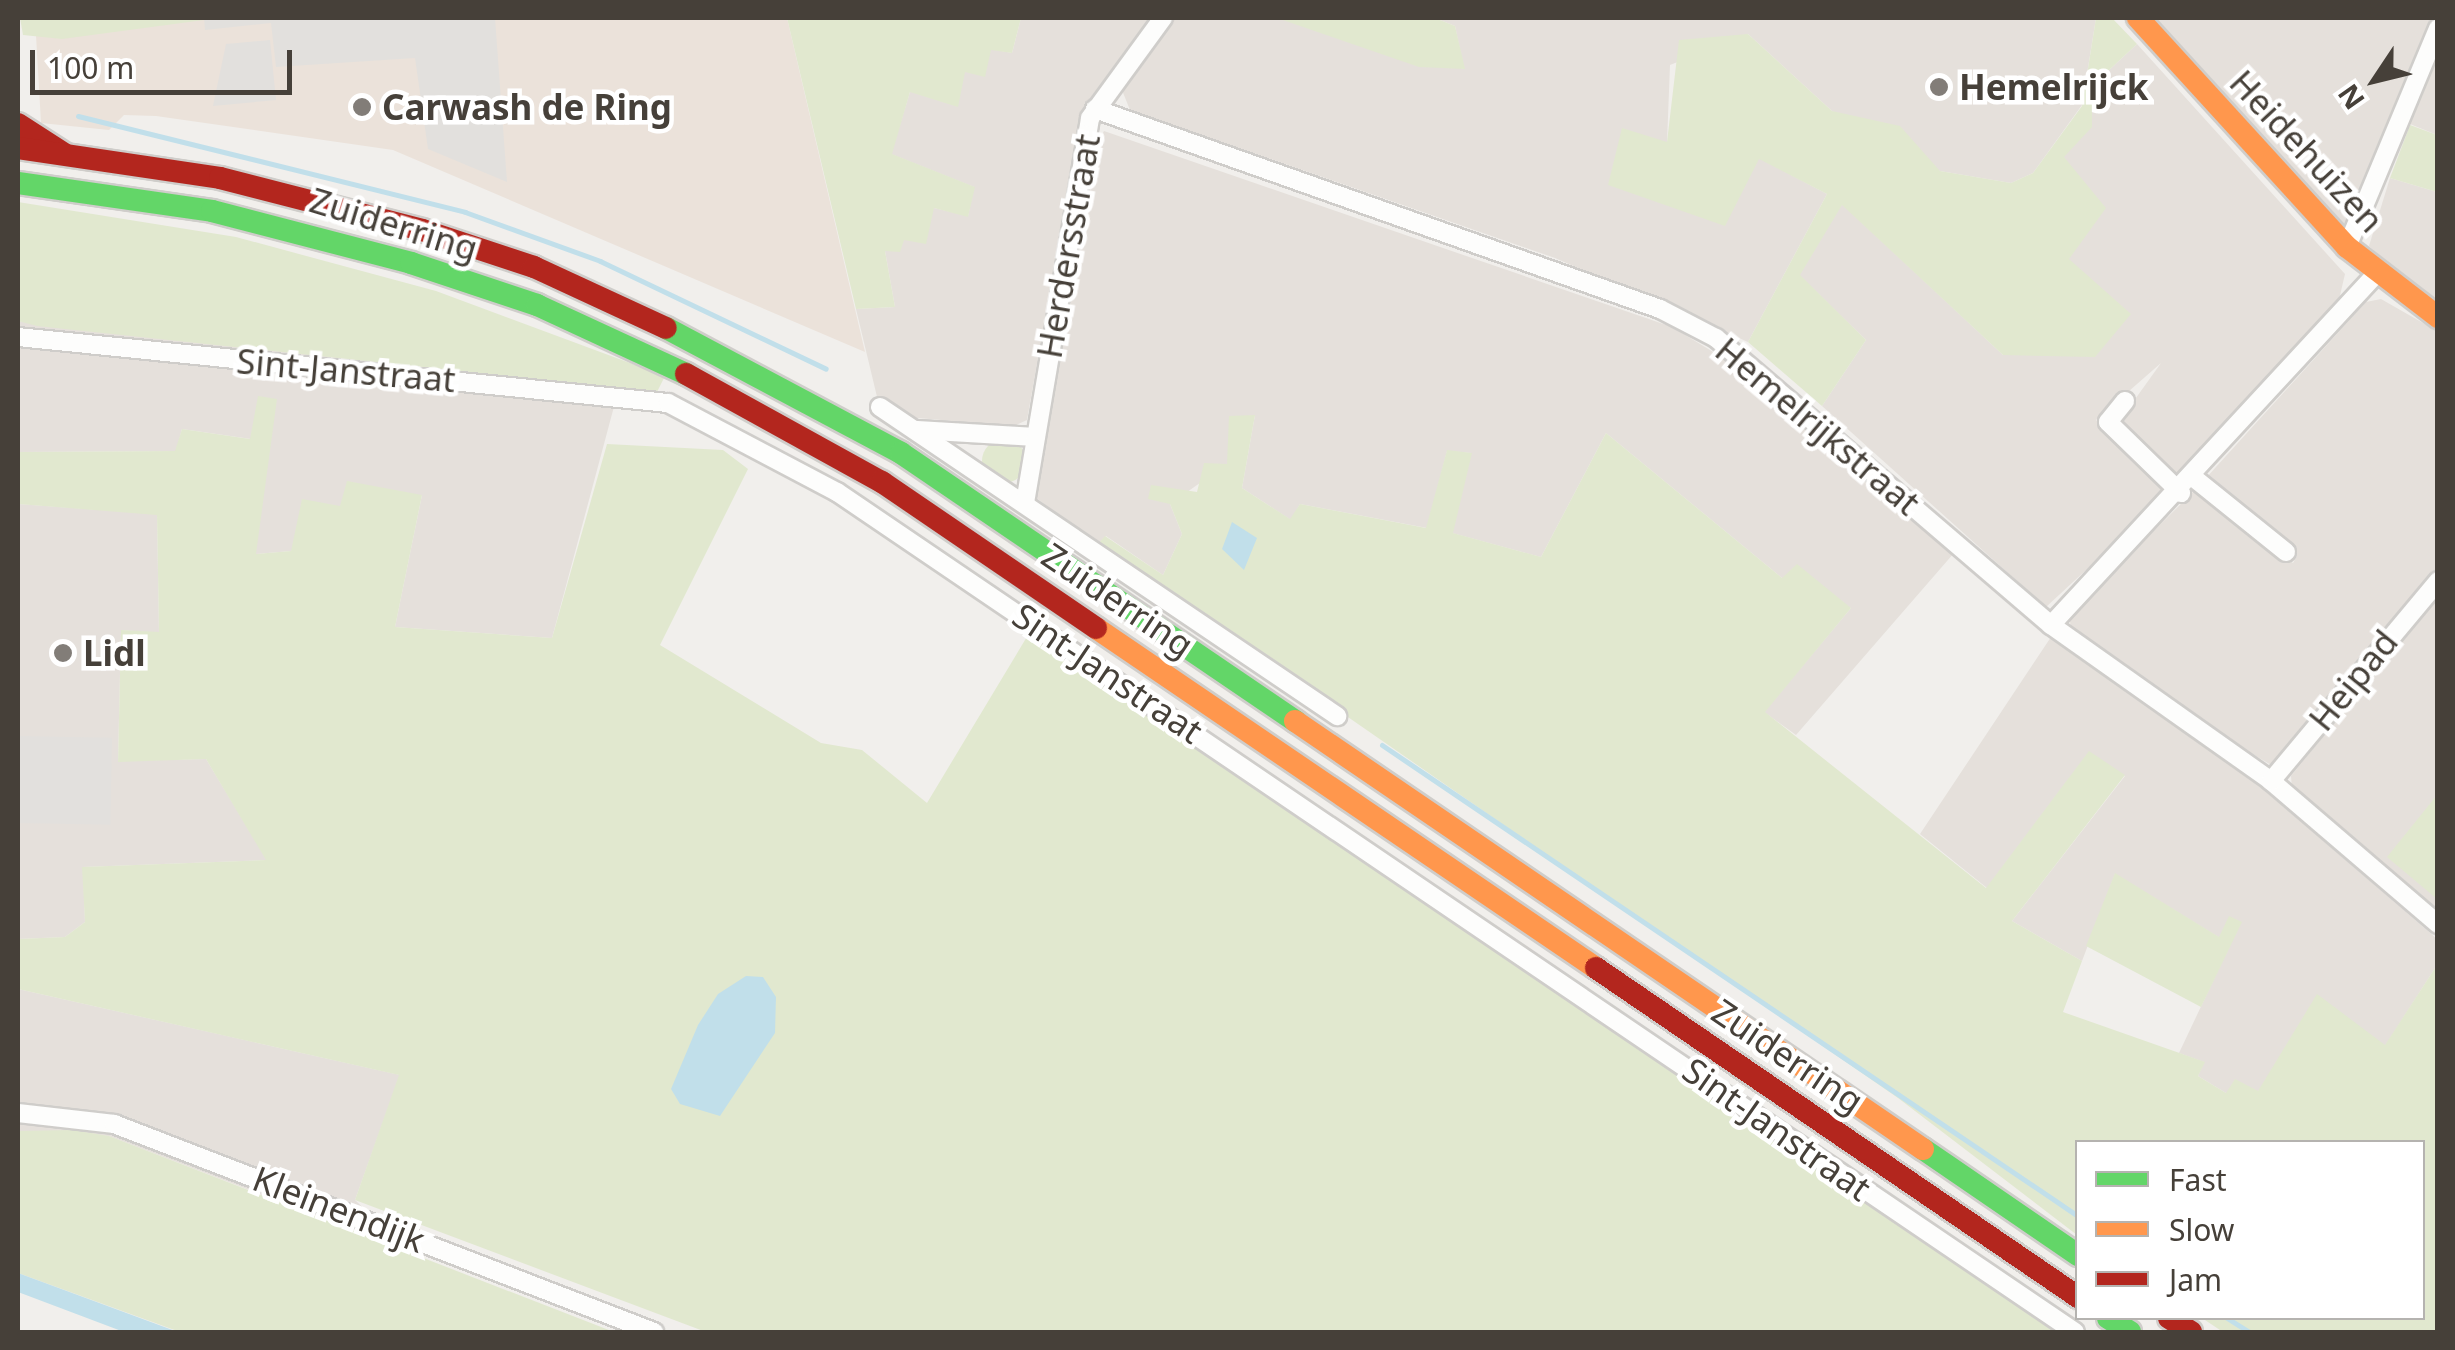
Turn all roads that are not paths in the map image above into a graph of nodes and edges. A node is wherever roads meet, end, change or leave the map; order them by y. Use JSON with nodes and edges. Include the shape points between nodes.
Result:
{"nodes":[{"id":1,"x":1163,"y":18,"type":"edge"},
{"id":2,"x":2138,"y":18,"type":"edge"},
{"id":3,"x":2438,"y":28,"type":"edge"},
{"id":4,"x":1095,"y":109,"type":"junction"},
{"id":5,"x":18,"y":124,"type":"edge"},
{"id":6,"x":18,"y":148,"type":"edge"},
{"id":7,"x":63,"y":152,"type":"junction"},
{"id":8,"x":18,"y":183,"type":"edge"},
{"id":9,"x":2347,"y":247,"type":"junction"},
{"id":10,"x":2375,"y":275,"type":"junction"},
{"id":11,"x":2438,"y":317,"type":"edge"},
{"id":12,"x":18,"y":337,"type":"edge"},
{"id":13,"x":2125,"y":402,"type":"dead end"},
{"id":14,"x":880,"y":407,"type":"dead end"},
{"id":15,"x":917,"y":430,"type":"junction"},
{"id":16,"x":1036,"y":437,"type":"junction"},
{"id":17,"x":2194,"y":478,"type":"junction"},
{"id":18,"x":2181,"y":493,"type":"junction"},
{"id":19,"x":1025,"y":502,"type":"junction"},
{"id":20,"x":2286,"y":552,"type":"dead end"},
{"id":21,"x":2438,"y":582,"type":"edge"},
{"id":22,"x":2051,"y":624,"type":"junction"},
{"id":23,"x":1337,"y":716,"type":"dead end"},
{"id":24,"x":2271,"y":781,"type":"junction"},
{"id":25,"x":2438,"y":924,"type":"edge"},
{"id":26,"x":18,"y":1114,"type":"edge"},
{"id":27,"x":2075,"y":1253,"type":"edge"},
{"id":28,"x":2075,"y":1294,"type":"edge"},
{"id":29,"x":654,"y":1332,"type":"edge"},
{"id":30,"x":2075,"y":1332,"type":"edge"}],
"edges":[{"from":1,"to":4,"type":"street","name":"Herdersstraat"},
{"from":2,"to":9,"type":"main road","name":"Heidehuizen"},
{"from":3,"to":9,"type":"street"},
{"from":4,"to":16,"type":"street","name":"Herdersstraat"},
{"from":4,"to":22,"type":"street","name":"Hemelrijkstraat","via":[[1660,309],[1716,338]]},
{"from":5,"to":7,"type":"main road"},
{"from":6,"to":7,"type":"main road","name":"Zuiderring"},
{"from":7,"to":27,"type":"main road","name":"Zuiderring","via":[[220,178],[422,230],[551,274],[759,370],[901,453]]},
{"from":8,"to":28,"type":"main road","name":"Zuiderring","via":[[212,211],[411,263],[537,306],[738,398],[882,482]]},
{"from":9,"to":10,"type":"main road","name":"Heidehuizen"},
{"from":10,"to":11,"type":"main road","name":"Heidehuizen"},
{"from":10,"to":17,"type":"street"},
{"from":12,"to":30,"type":"street","name":"Sint-Janstraat","via":[[668,403],[837,492]]},
{"from":13,"to":18,"type":"street","via":[[2108,422]]},
{"from":14,"to":15,"type":"street"},
{"from":15,"to":16,"type":"street"},
{"from":15,"to":19,"type":"street"},
{"from":16,"to":19,"type":"street","name":"Herdersstraat"},
{"from":17,"to":18,"type":"street"},
{"from":17,"to":20,"type":"street"},
{"from":18,"to":22,"type":"street"},
{"from":19,"to":23,"type":"street"},
{"from":21,"to":24,"type":"street","name":"Heipad"},
{"from":22,"to":24,"type":"street","name":"Hemelrijkstraat"},
{"from":24,"to":25,"type":"street","name":"Hemelrijkstraat"},
{"from":26,"to":29,"type":"street","name":"Kleinendijk","via":[[114,1124]]}]}
